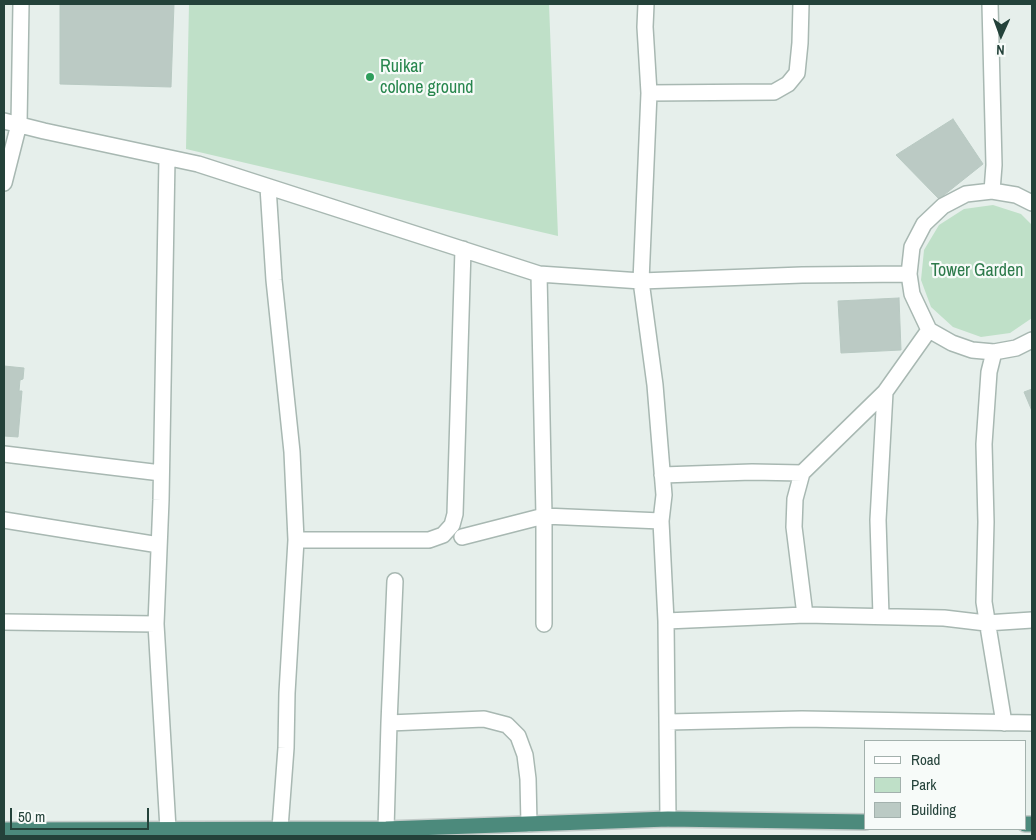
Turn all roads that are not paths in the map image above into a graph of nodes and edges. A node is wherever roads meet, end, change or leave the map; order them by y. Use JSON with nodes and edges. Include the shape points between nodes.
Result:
{"nodes":[{"id":1,"x":21,"y":4,"type":"edge"},
{"id":2,"x":646,"y":4,"type":"edge"},
{"id":3,"x":800,"y":4,"type":"edge"},
{"id":4,"x":990,"y":4,"type":"edge"},
{"id":5,"x":649,"y":93,"type":"junction"},
{"id":6,"x":4,"y":121,"type":"edge"},
{"id":7,"x":19,"y":124,"type":"junction"},
{"id":8,"x":167,"y":158,"type":"junction"},
{"id":9,"x":4,"y":183,"type":"edge"},
{"id":10,"x":268,"y":187,"type":"junction"},
{"id":11,"x":992,"y":191,"type":"junction"},
{"id":12,"x":1032,"y":203,"type":"edge"},
{"id":13,"x":462,"y":249,"type":"junction"},
{"id":14,"x":539,"y":274,"type":"junction"},
{"id":15,"x":909,"y":274,"type":"junction"},
{"id":16,"x":641,"y":281,"type":"junction"},
{"id":17,"x":928,"y":330,"type":"junction"},
{"id":18,"x":1032,"y":340,"type":"edge"},
{"id":19,"x":994,"y":352,"type":"junction"},
{"id":20,"x":885,"y":392,"type":"junction"},
{"id":21,"x":4,"y":454,"type":"edge"},
{"id":22,"x":161,"y":473,"type":"junction"},
{"id":23,"x":802,"y":474,"type":"junction"},
{"id":24,"x":662,"y":475,"type":"junction"},
{"id":25,"x":544,"y":516,"type":"junction"},
{"id":26,"x":4,"y":520,"type":"edge"},
{"id":27,"x":661,"y":521,"type":"junction"},
{"id":28,"x":462,"y":537,"type":"dead end"},
{"id":29,"x":296,"y":540,"type":"junction"},
{"id":30,"x":159,"y":545,"type":"junction"},
{"id":31,"x":395,"y":581,"type":"dead end"},
{"id":32,"x":805,"y":615,"type":"junction"},
{"id":33,"x":881,"y":616,"type":"junction"},
{"id":34,"x":1032,"y":620,"type":"edge"},
{"id":35,"x":666,"y":621,"type":"junction"},
{"id":36,"x":4,"y":622,"type":"edge"},
{"id":37,"x":986,"y":623,"type":"junction"},
{"id":38,"x":156,"y":624,"type":"junction"},
{"id":39,"x":544,"y":624,"type":"dead end"},
{"id":40,"x":668,"y":722,"type":"junction"},
{"id":41,"x":389,"y":723,"type":"junction"},
{"id":42,"x":1004,"y":723,"type":"junction"},
{"id":43,"x":1032,"y":723,"type":"edge"},
{"id":44,"x":668,"y":819,"type":"junction"},
{"id":45,"x":864,"y":822,"type":"edge"},
{"id":46,"x":529,"y":824,"type":"junction"},
{"id":47,"x":280,"y":828,"type":"junction"},
{"id":48,"x":168,"y":829,"type":"junction"},
{"id":49,"x":386,"y":829,"type":"junction"},
{"id":50,"x":4,"y":830,"type":"edge"}],
"edges":[{"from":1,"to":7,"type":"street"},
{"from":2,"to":5,"type":"street"},
{"from":3,"to":5,"type":"street","via":[[797,72],[788,84],[774,92]]},
{"from":4,"to":11,"type":"street"},
{"from":5,"to":16,"type":"street"},
{"from":6,"to":7,"type":"street"},
{"from":7,"to":8,"type":"street"},
{"from":7,"to":9,"type":"street"},
{"from":8,"to":10,"type":"street","via":[[198,164]]},
{"from":8,"to":22,"type":"street"},
{"from":10,"to":13,"type":"street"},
{"from":10,"to":29,"type":"street","via":[[292,452]]},
{"from":11,"to":12,"type":"street","via":[[1016,195]]},
{"from":11,"to":15,"type":"street","via":[[966,194],[943,206],[924,224],[912,247]]},
{"from":13,"to":14,"type":"street"},
{"from":13,"to":29,"type":"street","via":[[452,525],[443,535],[429,540]]},
{"from":14,"to":16,"type":"street"},
{"from":14,"to":25,"type":"street"},
{"from":15,"to":16,"type":"street"},
{"from":15,"to":17,"type":"street","via":[[912,294]]},
{"from":16,"to":24,"type":"street","via":[[655,385]]},
{"from":17,"to":19,"type":"street","via":[[972,350]]},
{"from":17,"to":20,"type":"street"},
{"from":18,"to":19,"type":"street","via":[[1016,348]]},
{"from":19,"to":37,"type":"street","via":[[989,372],[984,444]]},
{"from":20,"to":23,"type":"street"},
{"from":20,"to":33,"type":"street","via":[[878,520]]},
{"from":21,"to":22,"type":"street"},
{"from":22,"to":30,"type":"street"},
{"from":23,"to":24,"type":"street"},
{"from":23,"to":32,"type":"street","via":[[794,527]]},
{"from":24,"to":27,"type":"street"},
{"from":25,"to":27,"type":"street"},
{"from":25,"to":28,"type":"street"},
{"from":25,"to":39,"type":"street"},
{"from":26,"to":30,"type":"street"},
{"from":27,"to":35,"type":"street"},
{"from":29,"to":47,"type":"street"},
{"from":30,"to":38,"type":"street"},
{"from":31,"to":41,"type":"street"},
{"from":32,"to":33,"type":"street"},
{"from":32,"to":35,"type":"street"},
{"from":33,"to":37,"type":"street"},
{"from":34,"to":37,"type":"street"},
{"from":35,"to":40,"type":"street"},
{"from":36,"to":38,"type":"street"},
{"from":37,"to":42,"type":"street"},
{"from":38,"to":48,"type":"street"},
{"from":40,"to":42,"type":"street","via":[[802,719]]},
{"from":40,"to":44,"type":"street"},
{"from":41,"to":46,"type":"street","via":[[484,718],[507,725],[518,736],[525,755]]},
{"from":41,"to":49,"type":"street"},
{"from":42,"to":43,"type":"street"},
{"from":44,"to":45,"type":"highway"},
{"from":44,"to":46,"type":"highway"},
{"from":46,"to":49,"type":"highway"},
{"from":47,"to":48,"type":"highway"},
{"from":47,"to":49,"type":"highway"},
{"from":48,"to":50,"type":"highway"}]}
